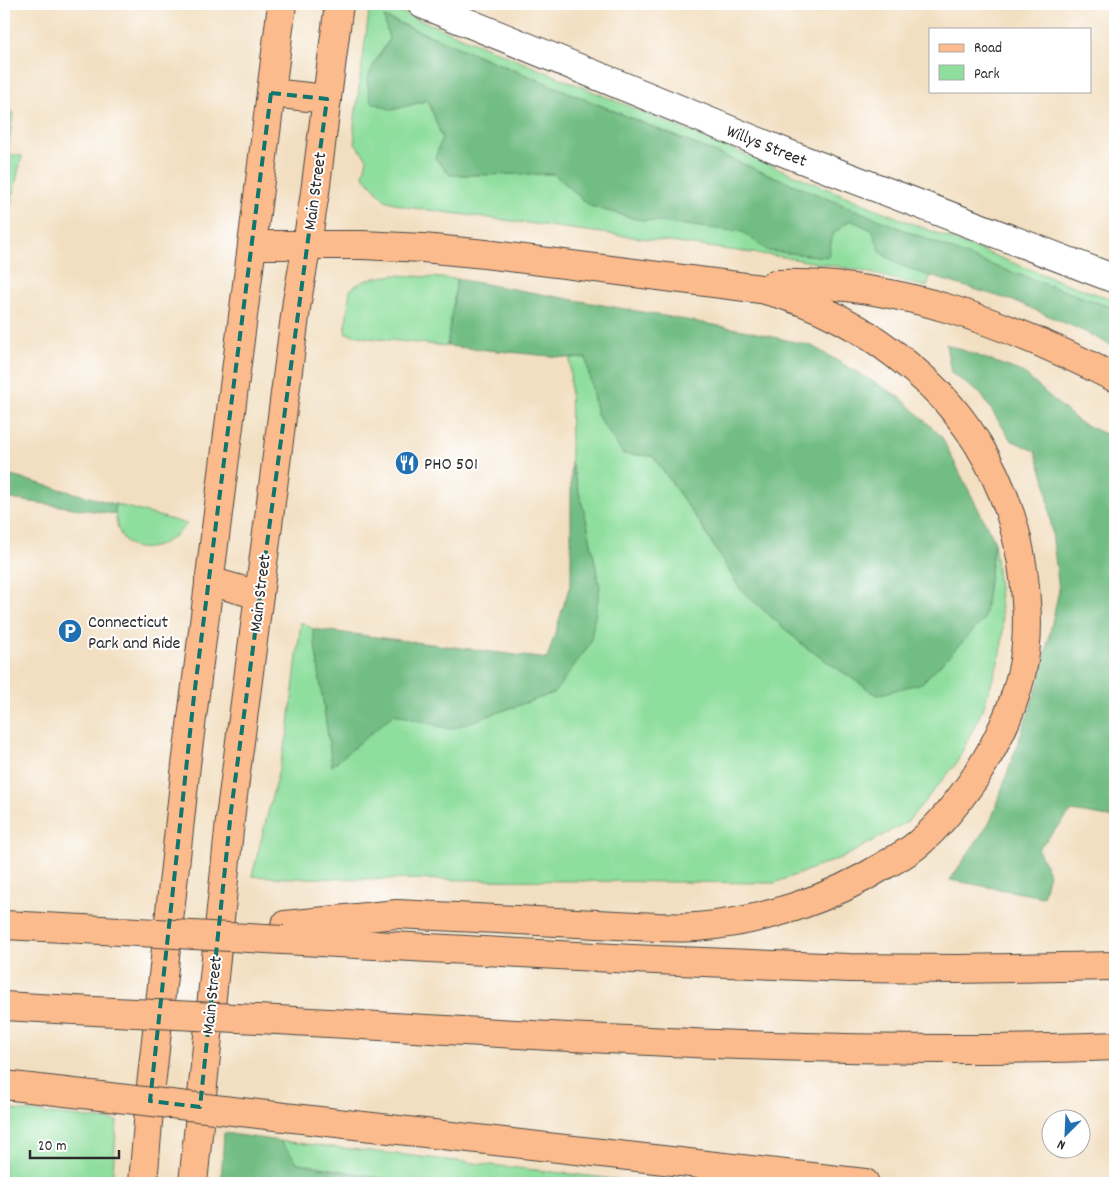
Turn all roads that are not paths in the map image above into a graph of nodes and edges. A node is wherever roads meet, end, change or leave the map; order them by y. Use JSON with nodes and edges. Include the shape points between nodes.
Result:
{"nodes":[{"id":1,"x":282,"y":4,"type":"edge"},
{"id":2,"x":339,"y":4,"type":"edge"},
{"id":3,"x":422,"y":4,"type":"edge"},
{"id":4,"x":271,"y":93,"type":"junction"},
{"id":5,"x":327,"y":99,"type":"junction"},
{"id":6,"x":306,"y":244,"type":"junction"},
{"id":7,"x":252,"y":245,"type":"junction"},
{"id":8,"x":1115,"y":280,"type":"edge"},
{"id":9,"x":743,"y":286,"type":"junction"},
{"id":10,"x":1115,"y":378,"type":"edge"},
{"id":11,"x":209,"y":581,"type":"junction"},
{"id":12,"x":259,"y":595,"type":"junction"},
{"id":13,"x":4,"y":924,"type":"edge"},
{"id":14,"x":284,"y":932,"type":"junction"},
{"id":15,"x":1115,"y":966,"type":"edge"},
{"id":16,"x":4,"y":1006,"type":"edge"},
{"id":17,"x":1115,"y":1046,"type":"edge"},
{"id":18,"x":4,"y":1085,"type":"edge"},
{"id":19,"x":143,"y":1183,"type":"edge"},
{"id":20,"x":193,"y":1183,"type":"edge"},
{"id":21,"x":864,"y":1183,"type":"edge"}],
"edges":[{"from":1,"to":4,"type":"main road"},
{"from":2,"to":5,"type":"main road","name":"Main Street"},
{"from":3,"to":8,"type":"street","name":"Willys Street","via":[[791,155]]},
{"from":4,"to":5,"type":"main road"},
{"from":4,"to":7,"type":"main road"},
{"from":5,"to":6,"type":"main road","name":"Main Street"},
{"from":6,"to":7,"type":"main road"},
{"from":6,"to":9,"type":"main road","via":[[485,254]]},
{"from":6,"to":12,"type":"main road","name":"Main Street"},
{"from":7,"to":11,"type":"main road"},
{"from":9,"to":10,"type":"main road","via":[[832,285],[903,296],[1007,328]]},
{"from":9,"to":14,"type":"main road","via":[[785,295],[823,309],[862,330],[900,357],[957,412],[980,446],[996,478],[1021,552],[1027,639],[1021,674],[1008,715],[970,785],[950,812],[918,844],[867,877],[800,906],[729,923],[695,928],[657,927],[397,914]]},
{"from":11,"to":12,"type":"main road"},
{"from":11,"to":19,"type":"main road","via":[[165,953]]},
{"from":12,"to":20,"type":"main road","name":"Main Street","via":[[230,811]]},
{"from":13,"to":14,"type":"main road","bridge":true,"via":[[188,935]]},
{"from":14,"to":15,"type":"main road","via":[[623,959],[849,968]]},
{"from":16,"to":17,"type":"main road","bridge":true,"via":[[734,1045],[985,1050]]},
{"from":18,"to":21,"type":"main road","bridge":true}]}
